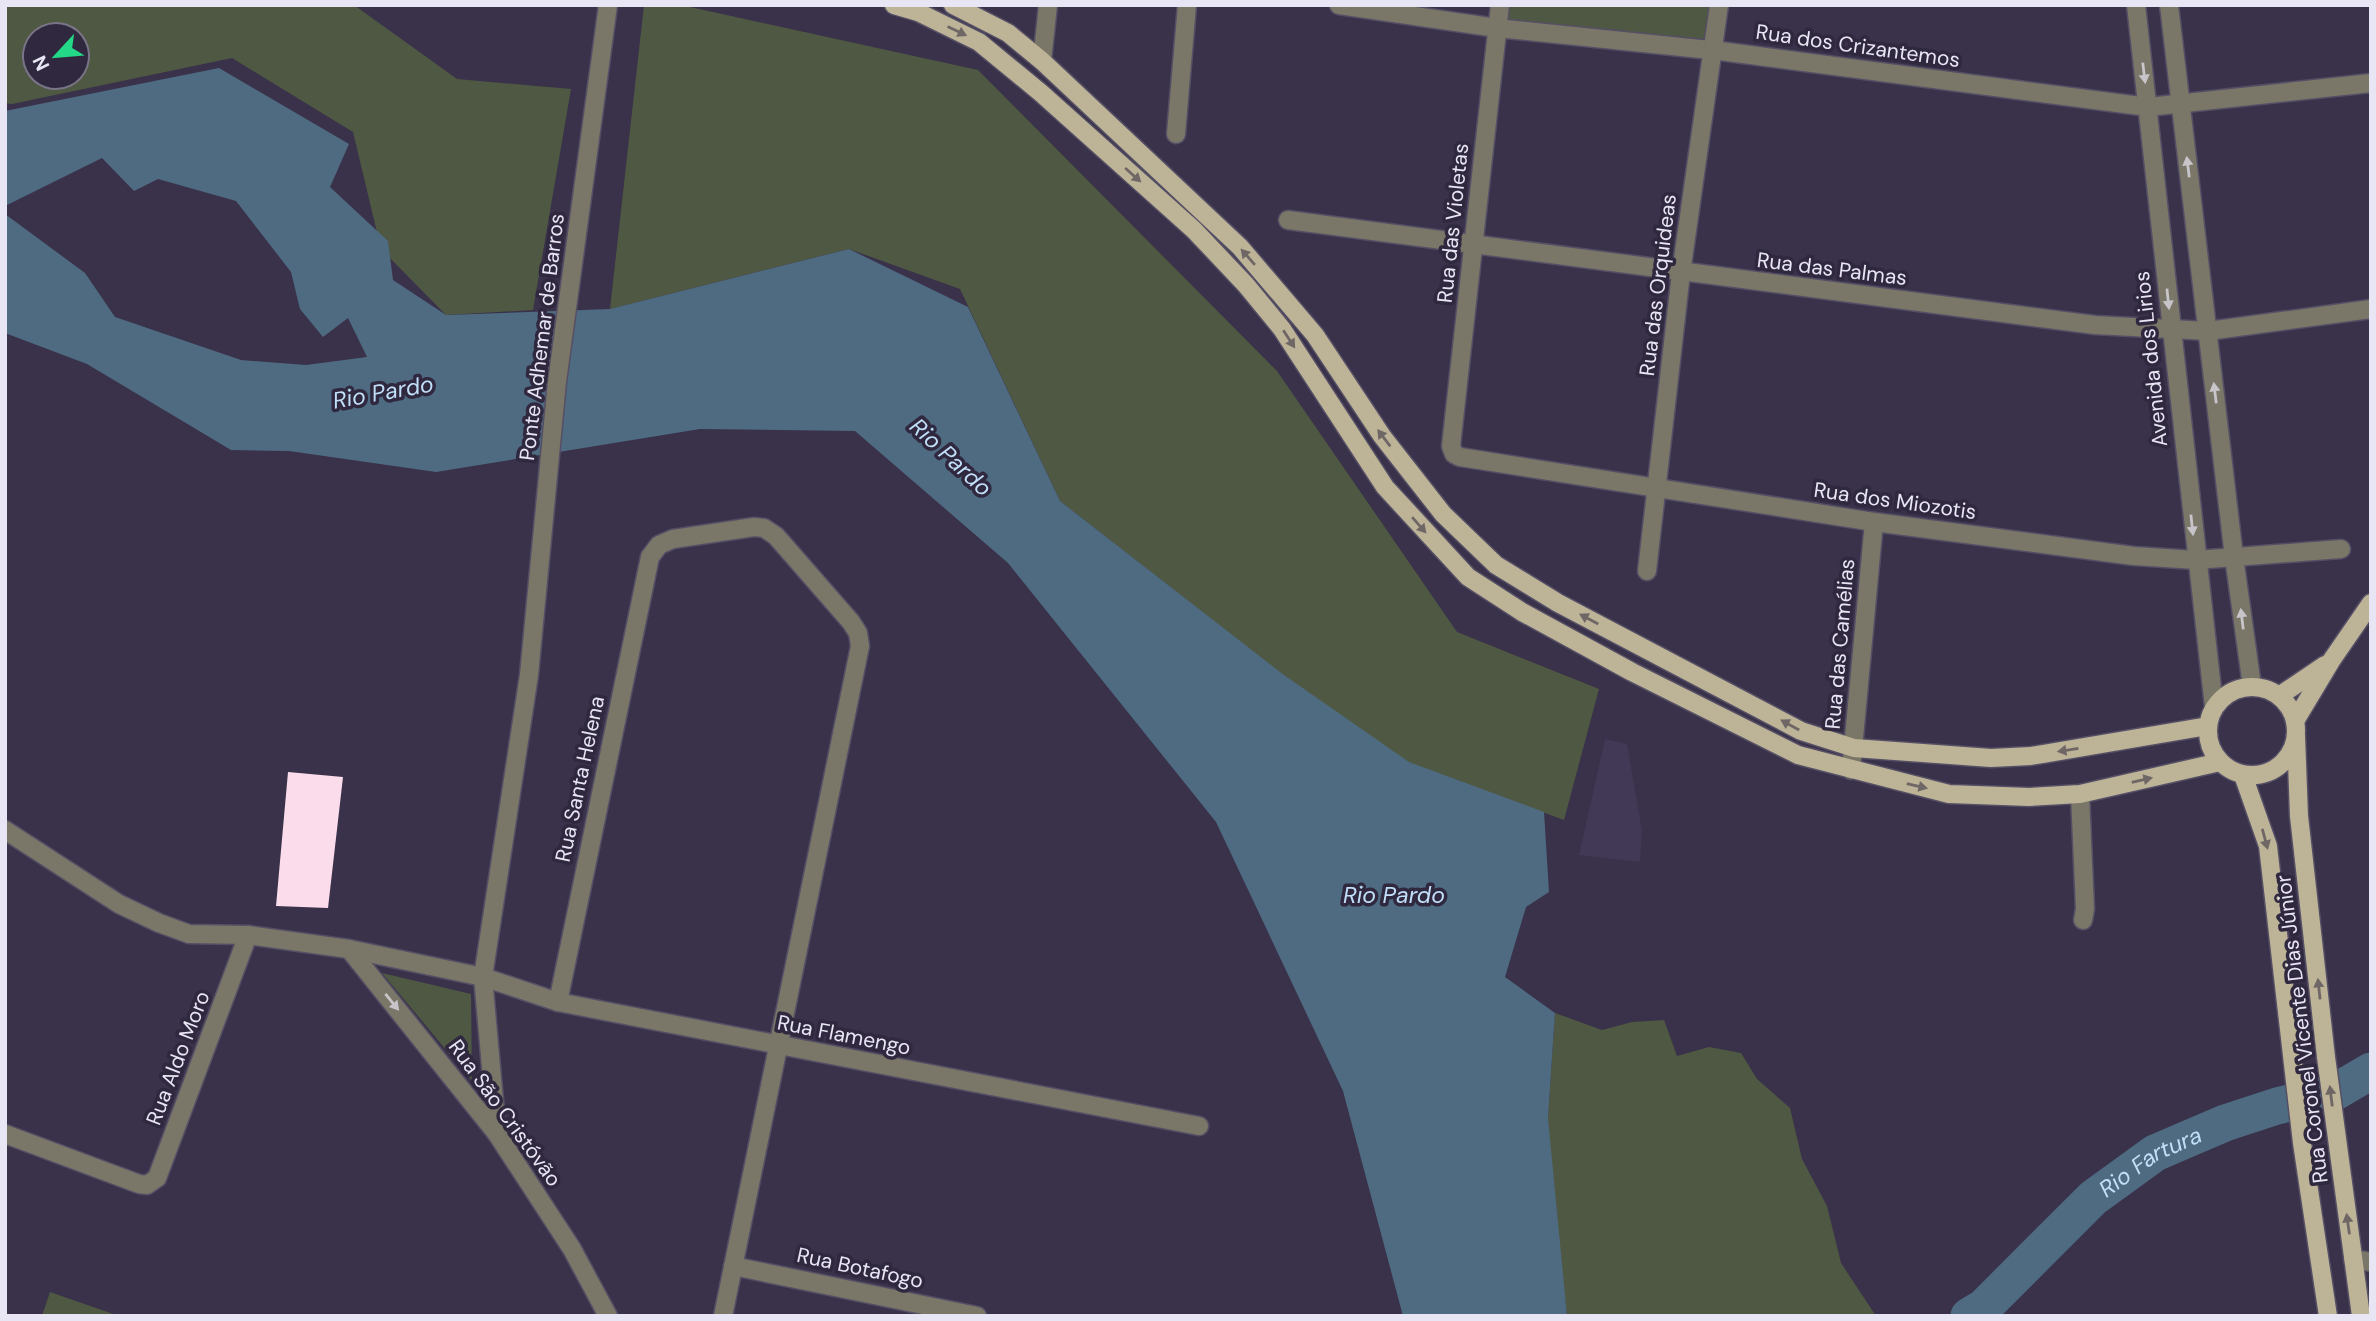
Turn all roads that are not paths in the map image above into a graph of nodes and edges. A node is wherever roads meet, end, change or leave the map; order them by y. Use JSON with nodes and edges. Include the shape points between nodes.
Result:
{"nodes":[{"id":1,"x":608,"y":5,"type":"edge"},
{"id":2,"x":894,"y":5,"type":"edge"},
{"id":3,"x":953,"y":5,"type":"edge"},
{"id":4,"x":1048,"y":5,"type":"edge"},
{"id":5,"x":1188,"y":5,"type":"edge"},
{"id":6,"x":1339,"y":5,"type":"edge"},
{"id":7,"x":1500,"y":5,"type":"edge"},
{"id":8,"x":1719,"y":5,"type":"edge"},
{"id":9,"x":2136,"y":5,"type":"edge"},
{"id":10,"x":2169,"y":5,"type":"edge"},
{"id":11,"x":1497,"y":27,"type":"junction"},
{"id":12,"x":1714,"y":50,"type":"junction"},
{"id":13,"x":1042,"y":61,"type":"junction"},
{"id":14,"x":2371,"y":83,"type":"edge"},
{"id":15,"x":2181,"y":104,"type":"junction"},
{"id":16,"x":2148,"y":107,"type":"junction"},
{"id":17,"x":1176,"y":134,"type":"dead end"},
{"id":18,"x":1288,"y":220,"type":"dead end"},
{"id":19,"x":1473,"y":245,"type":"junction"},
{"id":20,"x":1681,"y":273,"type":"junction"},
{"id":21,"x":2371,"y":309,"type":"edge"},
{"id":22,"x":2170,"y":328,"type":"junction"},
{"id":23,"x":2208,"y":331,"type":"junction"},
{"id":24,"x":1451,"y":446,"type":"joint"},
{"id":25,"x":1656,"y":487,"type":"junction"},
{"id":26,"x":1874,"y":522,"type":"junction"},
{"id":27,"x":2341,"y":549,"type":"dead end"},
{"id":28,"x":2234,"y":557,"type":"junction"},
{"id":29,"x":2196,"y":560,"type":"junction"},
{"id":30,"x":1647,"y":571,"type":"dead end"},
{"id":31,"x":2371,"y":603,"type":"edge"},
{"id":32,"x":2331,"y":661,"type":"junction"},
{"id":33,"x":2252,"y":687,"type":"junction"},
{"id":34,"x":2279,"y":696,"type":"junction"},
{"id":35,"x":2214,"y":707,"type":"junction"},
{"id":36,"x":2207,"y":726,"type":"junction"},
{"id":37,"x":2296,"y":729,"type":"junction"},
{"id":38,"x":1854,"y":748,"type":"junction"},
{"id":39,"x":2220,"y":762,"type":"junction"},
{"id":40,"x":1851,"y":770,"type":"junction"},
{"id":41,"x":2243,"y":775,"type":"junction"},
{"id":42,"x":2080,"y":794,"type":"junction"},
{"id":43,"x":5,"y":830,"type":"edge"},
{"id":44,"x":2083,"y":920,"type":"dead end"},
{"id":45,"x":248,"y":936,"type":"junction"},
{"id":46,"x":349,"y":948,"type":"junction"},
{"id":47,"x":483,"y":977,"type":"junction"},
{"id":48,"x":558,"y":1002,"type":"junction"},
{"id":49,"x":778,"y":1046,"type":"junction"},
{"id":50,"x":1199,"y":1126,"type":"dead end"},
{"id":51,"x":5,"y":1134,"type":"edge"},
{"id":52,"x":497,"y":1134,"type":"junction"},
{"id":53,"x":2362,"y":1261,"type":"edge"},
{"id":54,"x":733,"y":1266,"type":"junction"},
{"id":55,"x":2371,"y":1305,"type":"edge"},
{"id":56,"x":608,"y":1316,"type":"edge"},
{"id":57,"x":723,"y":1316,"type":"edge"},
{"id":58,"x":977,"y":1316,"type":"edge"},
{"id":59,"x":2328,"y":1316,"type":"edge"},
{"id":60,"x":2362,"y":1316,"type":"edge"}],
"edges":[{"from":1,"to":47,"type":"street","name":"Ponte Adhemar de Barros","via":[[557,382],[529,675]]},
{"from":2,"to":40,"type":"main road","one_way":true,"via":[[979,42],[1194,230],[1282,329],[1385,486],[1468,577],[1632,672],[1798,755]]},
{"from":3,"to":13,"type":"main road","via":[[1008,33]]},
{"from":4,"to":13,"type":"street"},
{"from":5,"to":17,"type":"street"},
{"from":6,"to":11,"type":"street","name":"Rua dos Crizantemos"},
{"from":7,"to":11,"type":"street","name":"Rua das Violetas"},
{"from":8,"to":12,"type":"street","name":"Rua das Orquideas"},
{"from":9,"to":16,"type":"street","name":"Avenida dos Lirios","one_way":true},
{"from":10,"to":15,"type":"street"},
{"from":11,"to":12,"type":"street","name":"Rua dos Crizantemos"},
{"from":11,"to":19,"type":"street","name":"Rua das Violetas"},
{"from":12,"to":16,"type":"street","name":"Rua dos Crizantemos"},
{"from":12,"to":20,"type":"street","name":"Rua das Orquideas"},
{"from":38,"to":13,"type":"main road","one_way":true,"via":[[1801,731],[1558,603],[1496,565],[1443,514],[1382,436],[1315,335],[1240,247]]},
{"from":14,"to":15,"type":"street","name":"Rua dos Crizantemos"},
{"from":15,"to":16,"type":"street","name":"Rua dos Crizantemos"},
{"from":23,"to":15,"type":"street","one_way":true},
{"from":16,"to":22,"type":"street","name":"Avenida dos Lirios","one_way":true},
{"from":18,"to":19,"type":"street","name":"Rua das Palmas"},
{"from":19,"to":20,"type":"street","name":"Rua das Palmas"},
{"from":19,"to":24,"type":"street","name":"Rua das Violetas"},
{"from":20,"to":22,"type":"street","name":"Rua das Palmas","via":[[2095,325]]},
{"from":20,"to":25,"type":"street","name":"Rua das Orquideas"},
{"from":21,"to":23,"type":"street","name":"Rua das Palmas"},
{"from":22,"to":23,"type":"street","name":"Rua das Palmas"},
{"from":22,"to":29,"type":"street","name":"Avenida dos Lirios","one_way":true},
{"from":28,"to":23,"type":"street","one_way":true},
{"from":24,"to":25,"type":"street","name":"Rua dos Miozotis","via":[[1460,457]]},
{"from":25,"to":26,"type":"street","name":"Rua dos Miozotis"},
{"from":25,"to":30,"type":"street","name":"Rua das Orquideas"},
{"from":26,"to":29,"type":"street","name":"Rua dos Miozotis"},
{"from":26,"to":38,"type":"street","name":"Rua das Camélias"},
{"from":27,"to":28,"type":"street","name":"Rua dos Miozotis"},
{"from":28,"to":29,"type":"street","name":"Rua dos Miozotis"},
{"from":33,"to":28,"type":"street","one_way":true},
{"from":29,"to":35,"type":"street","name":"Avenida dos Lirios"},
{"from":31,"to":32,"type":"main road"},
{"from":32,"to":34,"type":"main road"},
{"from":32,"to":37,"type":"main road"},
{"from":33,"to":34,"type":"main road"},
{"from":33,"to":35,"type":"main road","via":[[2237,689]]},
{"from":34,"to":37,"type":"main road","via":[[2289,707]]},
{"from":35,"to":36,"type":"main road"},
{"from":36,"to":38,"type":"main road","one_way":true,"via":[[2031,756],[1991,758]]},
{"from":36,"to":39,"type":"main road","via":[[2212,752]]},
{"from":37,"to":41,"type":"main road","via":[[2287,759],[2278,768],[2267,774]]},
{"from":53,"to":37,"type":"main road","name":"Rua Coronel Vicente Dias Júnior","one_way":true,"via":[[2326,1057],[2299,816]]},
{"from":38,"to":40,"type":"street","name":"Rua das Camélias"},
{"from":39,"to":41,"type":"main road"},
{"from":42,"to":39,"type":"main road","one_way":true},
{"from":40,"to":42,"type":"main road","one_way":true,"via":[[1949,794]]},
{"from":41,"to":59,"type":"main road","name":"Rua Coronel Vicente Dias Júnior","one_way":true,"via":[[2268,846],[2302,1143]]},
{"from":42,"to":44,"type":"street"},
{"from":43,"to":45,"type":"street","name":"Rua Flamengo","via":[[119,904],[159,923],[189,934]]},
{"from":45,"to":46,"type":"street","name":"Rua Flamengo"},
{"from":45,"to":51,"type":"street","name":"Rua Aldo Moro","via":[[156,1178],[139,1184]]},
{"from":46,"to":47,"type":"street","name":"Rua Flamengo"},
{"from":46,"to":52,"type":"street","name":"Rua São Cristóvão","one_way":true},
{"from":47,"to":48,"type":"street","name":"Rua Flamengo"},
{"from":47,"to":52,"type":"street","name":"Ponte Adhemar de Barros"},
{"from":48,"to":49,"type":"street","name":"Rua Flamengo"},
{"from":48,"to":49,"type":"street","name":"Rua Santa Helena","via":[[647,566],[655,549],[668,541],[754,527],[776,536],[851,622],[859,639]]},
{"from":49,"to":50,"type":"street","name":"Rua Flamengo"},
{"from":49,"to":54,"type":"street"},
{"from":52,"to":56,"type":"street","name":"Rua São Cristóvão","via":[[572,1249]]},
{"from":53,"to":60,"type":"main road","name":"Rua Coronel Vicente Dias Júnior"},
{"from":54,"to":57,"type":"street"},
{"from":54,"to":58,"type":"street","name":"Rua Botafogo"},
{"from":55,"to":60,"type":"street"}]}
